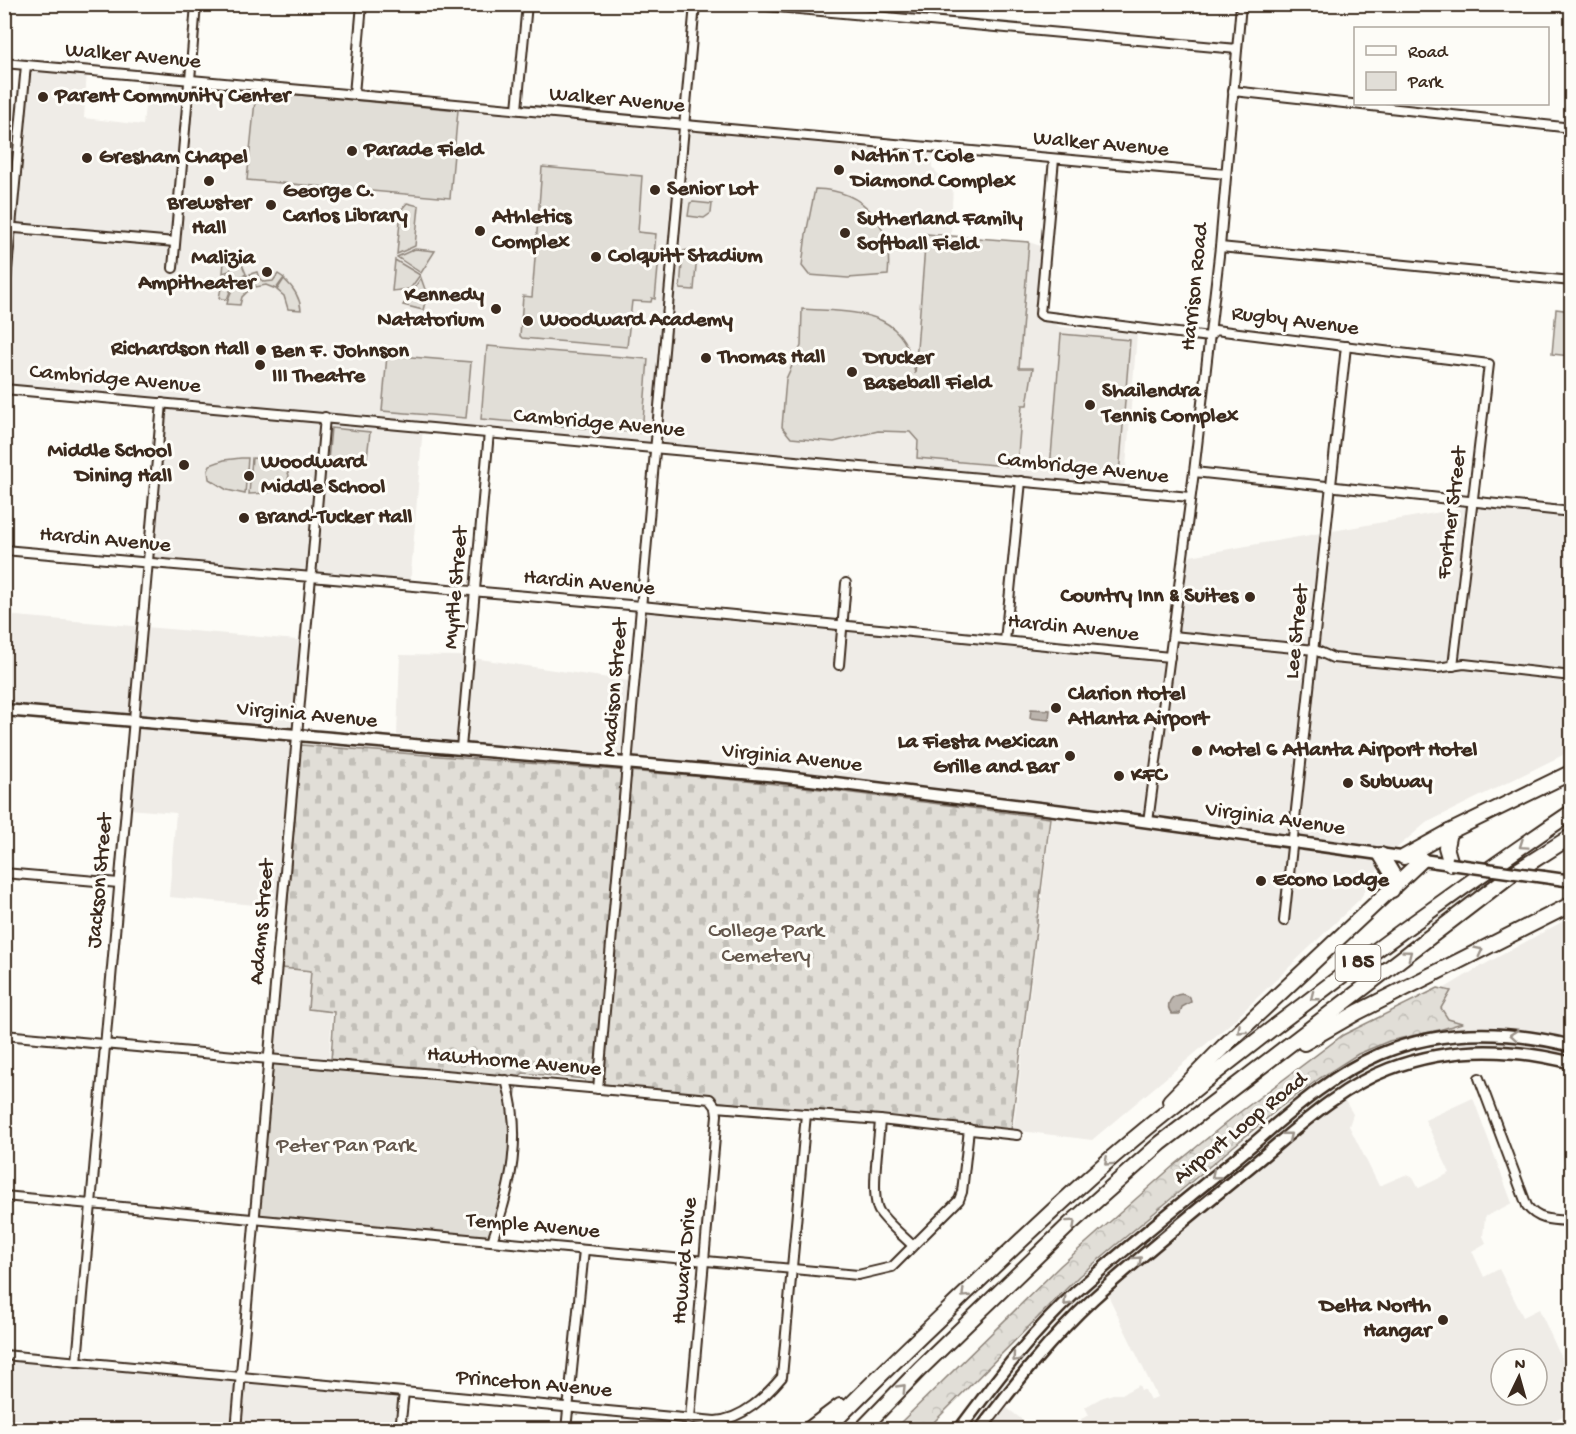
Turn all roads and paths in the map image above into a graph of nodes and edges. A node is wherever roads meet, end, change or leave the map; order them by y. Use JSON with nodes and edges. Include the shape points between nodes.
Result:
{"nodes":[{"id":1,"x":196,"y":4,"type":"edge"},
{"id":2,"x":362,"y":4,"type":"edge"},
{"id":3,"x":527,"y":4,"type":"edge"},
{"id":4,"x":695,"y":4,"type":"edge"},
{"id":5,"x":744,"y":4,"type":"edge"},
{"id":6,"x":1242,"y":4,"type":"edge"},
{"id":7,"x":1237,"y":50,"type":"junction"},
{"id":8,"x":4,"y":63,"type":"edge"},
{"id":9,"x":26,"y":65,"type":"junction"},
{"id":10,"x":190,"y":81,"type":"junction"},
{"id":11,"x":1233,"y":91,"type":"junction"},
{"id":12,"x":354,"y":94,"type":"junction"},
{"id":13,"x":1354,"y":104,"type":"edge"},
{"id":14,"x":1361,"y":105,"type":"edge"},
{"id":15,"x":517,"y":110,"type":"junction"},
{"id":16,"x":684,"y":125,"type":"junction"},
{"id":17,"x":1572,"y":128,"type":"edge"},
{"id":18,"x":1054,"y":159,"type":"junction"},
{"id":19,"x":1226,"y":174,"type":"junction"},
{"id":20,"x":8,"y":227,"type":"edge"},
{"id":21,"x":175,"y":242,"type":"junction"},
{"id":22,"x":1220,"y":246,"type":"junction"},
{"id":23,"x":173,"y":268,"type":"dead end"},
{"id":24,"x":1572,"y":282,"type":"edge"},
{"id":25,"x":4,"y":302,"type":"edge"},
{"id":26,"x":1209,"y":337,"type":"junction"},
{"id":27,"x":1346,"y":346,"type":"junction"},
{"id":28,"x":1489,"y":364,"type":"joint"},
{"id":29,"x":4,"y":389,"type":"edge"},
{"id":30,"x":162,"y":403,"type":"junction"},
{"id":31,"x":325,"y":417,"type":"junction"},
{"id":32,"x":489,"y":432,"type":"junction"},
{"id":33,"x":655,"y":447,"type":"junction"},
{"id":34,"x":1194,"y":472,"type":"junction"},
{"id":35,"x":1021,"y":481,"type":"junction"},
{"id":36,"x":1332,"y":487,"type":"junction"},
{"id":37,"x":1190,"y":497,"type":"junction"},
{"id":38,"x":1472,"y":502,"type":"junction"},
{"id":39,"x":1572,"y":512,"type":"edge"},
{"id":40,"x":4,"y":550,"type":"edge"},
{"id":41,"x":148,"y":563,"type":"junction"},
{"id":42,"x":311,"y":577,"type":"junction"},
{"id":43,"x":846,"y":584,"type":"dead end"},
{"id":44,"x":475,"y":592,"type":"junction"},
{"id":45,"x":641,"y":606,"type":"junction"},
{"id":46,"x":842,"y":625,"type":"junction"},
{"id":47,"x":1173,"y":636,"type":"junction"},
{"id":48,"x":1005,"y":641,"type":"junction"},
{"id":49,"x":1314,"y":650,"type":"junction"},
{"id":50,"x":1170,"y":657,"type":"junction"},
{"id":51,"x":839,"y":665,"type":"dead end"},
{"id":52,"x":1453,"y":666,"type":"junction"},
{"id":53,"x":1572,"y":676,"type":"edge"},
{"id":54,"x":4,"y":710,"type":"edge"},
{"id":55,"x":134,"y":721,"type":"junction"},
{"id":56,"x":297,"y":735,"type":"junction"},
{"id":57,"x":461,"y":748,"type":"junction"},
{"id":58,"x":627,"y":762,"type":"junction"},
{"id":59,"x":1572,"y":772,"type":"edge"},
{"id":60,"x":1572,"y":813,"type":"edge"},
{"id":61,"x":1148,"y":822,"type":"junction"},
{"id":62,"x":1449,"y":832,"type":"junction"},
{"id":63,"x":1572,"y":836,"type":"edge"},
{"id":64,"x":1293,"y":842,"type":"junction"},
{"id":65,"x":1381,"y":855,"type":"junction"},
{"id":66,"x":1404,"y":858,"type":"junction"},
{"id":67,"x":1422,"y":860,"type":"junction"},
{"id":68,"x":1451,"y":864,"type":"junction"},
{"id":69,"x":4,"y":873,"type":"edge"},
{"id":70,"x":1572,"y":881,"type":"edge"},
{"id":71,"x":119,"y":883,"type":"junction"},
{"id":72,"x":1392,"y":890,"type":"junction"},
{"id":73,"x":1572,"y":904,"type":"edge"},
{"id":74,"x":1284,"y":921,"type":"dead end"},
{"id":75,"x":4,"y":1035,"type":"edge"},
{"id":76,"x":105,"y":1044,"type":"junction"},
{"id":77,"x":1572,"y":1046,"type":"edge"},
{"id":78,"x":269,"y":1058,"type":"junction"},
{"id":79,"x":1572,"y":1063,"type":"edge"},
{"id":80,"x":1479,"y":1078,"type":"dead end"},
{"id":81,"x":506,"y":1080,"type":"junction"},
{"id":82,"x":598,"y":1089,"type":"junction"},
{"id":83,"x":716,"y":1107,"type":"junction"},
{"id":84,"x":806,"y":1114,"type":"junction"},
{"id":85,"x":880,"y":1120,"type":"junction"},
{"id":86,"x":1152,"y":1124,"type":"junction"},
{"id":87,"x":969,"y":1130,"type":"junction"},
{"id":88,"x":1017,"y":1135,"type":"dead end"},
{"id":89,"x":1161,"y":1143,"type":"junction"},
{"id":90,"x":4,"y":1196,"type":"edge"},
{"id":91,"x":91,"y":1204,"type":"junction"},
{"id":92,"x":255,"y":1219,"type":"junction"},
{"id":93,"x":1572,"y":1221,"type":"edge"},
{"id":94,"x":492,"y":1241,"type":"junction"},
{"id":95,"x":912,"y":1245,"type":"junction"},
{"id":96,"x":584,"y":1250,"type":"junction"},
{"id":97,"x":704,"y":1261,"type":"junction"},
{"id":98,"x":793,"y":1270,"type":"junction"},
{"id":99,"x":4,"y":1355,"type":"edge"},
{"id":100,"x":77,"y":1362,"type":"junction"},
{"id":101,"x":240,"y":1377,"type":"junction"},
{"id":102,"x":404,"y":1392,"type":"junction"},
{"id":103,"x":858,"y":1397,"type":"junction"},
{"id":104,"x":569,"y":1407,"type":"junction"},
{"id":105,"x":690,"y":1418,"type":"junction"},
{"id":106,"x":236,"y":1430,"type":"edge"},
{"id":107,"x":400,"y":1430,"type":"edge"},
{"id":108,"x":566,"y":1430,"type":"edge"},
{"id":109,"x":808,"y":1430,"type":"edge"},
{"id":110,"x":826,"y":1430,"type":"edge"},
{"id":111,"x":861,"y":1430,"type":"edge"},
{"id":112,"x":959,"y":1430,"type":"edge"},
{"id":113,"x":980,"y":1430,"type":"edge"}],
"edges":[{"from":1,"to":10,"type":"street"},
{"from":2,"to":12,"type":"street"},
{"from":3,"to":15,"type":"street"},
{"from":4,"to":16,"type":"street","name":"Madison Street"},
{"from":5,"to":7,"type":"street"},
{"from":6,"to":7,"type":"street","name":"Harrison Road"},
{"from":7,"to":11,"type":"street","name":"Harrison Road"},
{"from":8,"to":9,"type":"street","name":"Walker Avenue"},
{"from":9,"to":10,"type":"street","name":"Walker Avenue"},
{"from":9,"to":20,"type":"street"},
{"from":10,"to":12,"type":"street","name":"Walker Avenue"},
{"from":10,"to":21,"type":"street"},
{"from":11,"to":13,"type":"street"},
{"from":11,"to":19,"type":"street","name":"Harrison Road"},
{"from":12,"to":15,"type":"street","name":"Walker Avenue"},
{"from":14,"to":17,"type":"street"},
{"from":15,"to":16,"type":"street","name":"Walker Avenue"},
{"from":16,"to":18,"type":"street","name":"Walker Avenue"},
{"from":16,"to":33,"type":"street","name":"Madison Street"},
{"from":18,"to":19,"type":"street","name":"Walker Avenue"},
{"from":18,"to":26,"type":"street","name":"Rugby Avenue","via":[[1040,314]]},
{"from":19,"to":22,"type":"street","name":"Harrison Road"},
{"from":20,"to":21,"type":"street"},
{"from":20,"to":25,"type":"street"},
{"from":21,"to":23,"type":"street"},
{"from":22,"to":24,"type":"street"},
{"from":22,"to":26,"type":"street","name":"Harrison Road"},
{"from":26,"to":27,"type":"street","name":"Rugby Avenue","via":[[1215,330]]},
{"from":26,"to":34,"type":"street","name":"Harrison Road"},
{"from":27,"to":28,"type":"street","name":"Rugby Avenue"},
{"from":27,"to":36,"type":"street","name":"Lee Street"},
{"from":28,"to":38,"type":"street","name":"Fortner Street"},
{"from":29,"to":30,"type":"street","name":"Cambridge Avenue"},
{"from":30,"to":31,"type":"street","name":"Cambridge Avenue"},
{"from":30,"to":41,"type":"street","name":"Jackson Street"},
{"from":31,"to":32,"type":"street","name":"Cambridge Avenue"},
{"from":31,"to":42,"type":"street","name":"Adams Street"},
{"from":32,"to":33,"type":"street","name":"Cambridge Avenue"},
{"from":32,"to":44,"type":"street","name":"Myrtle Street"},
{"from":33,"to":35,"type":"street","name":"Cambridge Avenue"},
{"from":33,"to":45,"type":"street","name":"Madison Street"},
{"from":34,"to":36,"type":"street","name":"Cambridge Avenue"},
{"from":34,"to":37,"type":"street","name":"Harrison Road"},
{"from":35,"to":37,"type":"street","name":"Cambridge Avenue"},
{"from":35,"to":48,"type":"street"},
{"from":36,"to":38,"type":"street","name":"Cambridge Avenue"},
{"from":36,"to":49,"type":"street","name":"Lee Street"},
{"from":37,"to":47,"type":"street","name":"Harrison Road"},
{"from":38,"to":39,"type":"street","name":"Cambridge Avenue"},
{"from":38,"to":52,"type":"street","name":"Fortner Street"},
{"from":40,"to":41,"type":"street","name":"Hardin Avenue"},
{"from":41,"to":42,"type":"street","name":"Hardin Avenue"},
{"from":41,"to":55,"type":"street","name":"Jackson Street"},
{"from":42,"to":44,"type":"street","name":"Hardin Avenue"},
{"from":42,"to":56,"type":"street","name":"Adams Street"},
{"from":43,"to":46,"type":"street"},
{"from":44,"to":45,"type":"street","name":"Hardin Avenue"},
{"from":44,"to":57,"type":"street","name":"Myrtle Street"},
{"from":45,"to":46,"type":"street","name":"Hardin Avenue"},
{"from":45,"to":58,"type":"street","name":"Madison Street"},
{"from":46,"to":48,"type":"street","name":"Hardin Avenue"},
{"from":46,"to":51,"type":"street"},
{"from":47,"to":49,"type":"street","name":"Hardin Avenue"},
{"from":47,"to":50,"type":"street","name":"Harrison Road"},
{"from":48,"to":50,"type":"street","name":"Hardin Avenue"},
{"from":49,"to":52,"type":"street","name":"Hardin Avenue","via":[[1333,658],[1437,668]]},
{"from":49,"to":64,"type":"street","name":"Lee Street"},
{"from":50,"to":61,"type":"street","name":"Harrison Road"},
{"from":52,"to":53,"type":"street","name":"Hardin Avenue"},
{"from":54,"to":55,"type":"main road","name":"Virginia Avenue"},
{"from":55,"to":56,"type":"main road","name":"Virginia Avenue"},
{"from":55,"to":71,"type":"street","name":"Jackson Street"},
{"from":56,"to":57,"type":"main road","name":"Virginia Avenue"},
{"from":56,"to":78,"type":"street","name":"Adams Street"},
{"from":57,"to":58,"type":"main road","name":"Virginia Avenue"},
{"from":58,"to":61,"type":"main road","name":"Virginia Avenue","via":[[778,776]]},
{"from":58,"to":82,"type":"street","name":"Madison Street"},
{"from":59,"to":62,"type":"highway"},
{"from":60,"to":86,"type":"highway","number":"I 85","one_way":true,"via":[[1350,969]]},
{"from":61,"to":64,"type":"main road","name":"Virginia Avenue"},
{"from":62,"to":66,"type":"highway"},
{"from":62,"to":68,"type":"highway","via":[[1446,847]]},
{"from":89,"to":63,"type":"highway","number":"I 85","one_way":true,"via":[[1512,874]]},
{"from":64,"to":65,"type":"main road","name":"Virginia Avenue"},
{"from":64,"to":74,"type":"street","name":"Lee Street"},
{"from":65,"to":66,"type":"main road","name":"Virginia Avenue"},
{"from":65,"to":72,"type":"highway","via":[[1393,875]]},
{"from":66,"to":67,"type":"main road","name":"Virginia Avenue"},
{"from":67,"to":68,"type":"main road","name":"Virginia Avenue"},
{"from":67,"to":72,"type":"highway"},
{"from":68,"to":70,"type":"main road","name":"Virginia Avenue","bridge":true},
{"from":69,"to":71,"type":"street"},
{"from":71,"to":76,"type":"street","name":"Jackson Street"},
{"from":72,"to":86,"type":"highway","one_way":true,"via":[[1217,1052]]},
{"from":89,"to":73,"type":"highway","one_way":true,"via":[[1188,1133],[1314,1036]]},
{"from":75,"to":76,"type":"street","name":"Hawthorne Avenue"},
{"from":76,"to":78,"type":"street","name":"Hawthorne Avenue"},
{"from":76,"to":91,"type":"street","name":"Jackson Street"},
{"from":77,"to":112,"type":"main road","name":"Airport Loop Road","one_way":true,"via":[[1520,1035],[1454,1035],[1381,1054],[1347,1071],[1316,1092],[1076,1292],[995,1382]]},
{"from":78,"to":81,"type":"street","name":"Hawthorne Avenue"},
{"from":78,"to":92,"type":"street","name":"Adams Street"},
{"from":113,"to":79,"type":"main road","name":"Airport Loop Road","one_way":true,"via":[[1048,1347],[1094,1299],[1308,1119],[1356,1085],[1388,1069],[1457,1051],[1520,1052]]},
{"from":80,"to":93,"type":"street","via":[[1527,1206],[1542,1218]]},
{"from":81,"to":82,"type":"street","name":"Hawthorne Avenue"},
{"from":81,"to":94,"type":"street","via":[[514,1116],[513,1166]]},
{"from":82,"to":83,"type":"street","name":"Hawthorne Avenue","via":[[710,1099]]},
{"from":83,"to":84,"type":"street","name":"Hawthorne Avenue"},
{"from":83,"to":97,"type":"street","name":"Howard Drive"},
{"from":84,"to":85,"type":"street","name":"Hawthorne Avenue"},
{"from":84,"to":98,"type":"street","name":"Princeton Avenue"},
{"from":85,"to":87,"type":"street","name":"Hawthorne Avenue"},
{"from":85,"to":95,"type":"street","via":[[876,1204]]},
{"from":86,"to":103,"type":"highway","number":"I 85","one_way":true,"via":[[1035,1228]]},
{"from":87,"to":88,"type":"street","name":"Hawthorne Avenue"},
{"from":87,"to":95,"type":"street","name":"Temple Avenue","via":[[959,1200]]},
{"from":111,"to":89,"type":"highway","number":"I 85","one_way":true,"via":[[1070,1224]]},
{"from":90,"to":91,"type":"street","name":"Temple Avenue"},
{"from":91,"to":92,"type":"street","name":"Temple Avenue"},
{"from":91,"to":100,"type":"street","name":"Jackson Street"},
{"from":92,"to":94,"type":"street","name":"Temple Avenue"},
{"from":92,"to":101,"type":"street","name":"Adams Street"},
{"from":94,"to":96,"type":"street","name":"Temple Avenue"},
{"from":95,"to":98,"type":"street","name":"Temple Avenue","via":[[892,1267],[872,1273]]},
{"from":96,"to":97,"type":"street","name":"Temple Avenue"},
{"from":96,"to":104,"type":"street"},
{"from":97,"to":98,"type":"street","name":"Temple Avenue"},
{"from":97,"to":105,"type":"street","name":"Howard Drive"},
{"from":98,"to":105,"type":"street","name":"Princeton Avenue","via":[[782,1377],[737,1416],[715,1420]]},
{"from":99,"to":100,"type":"street","name":"Princeton Avenue"},
{"from":100,"to":101,"type":"street","name":"Princeton Avenue"},
{"from":101,"to":102,"type":"street","name":"Princeton Avenue"},
{"from":101,"to":106,"type":"street","name":"Adams Street"},
{"from":102,"to":104,"type":"street","name":"Princeton Avenue"},
{"from":102,"to":107,"type":"street"},
{"from":103,"to":109,"type":"highway"},
{"from":103,"to":110,"type":"highway","number":"I 85"},
{"from":104,"to":105,"type":"street","name":"Princeton Avenue"},
{"from":104,"to":108,"type":"street"}]}
